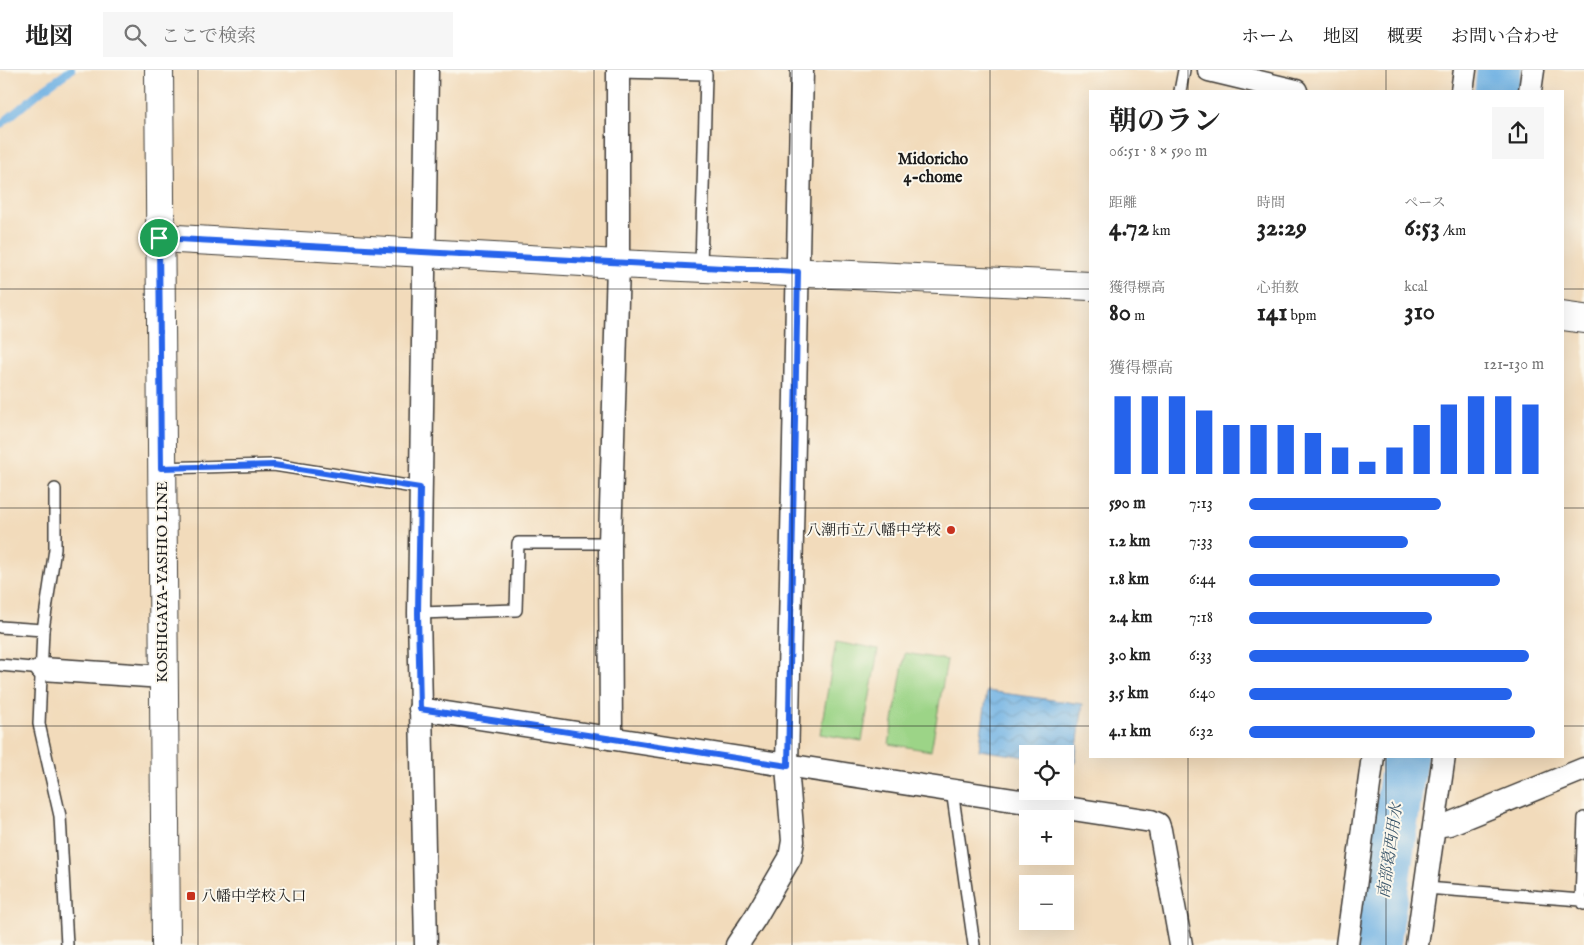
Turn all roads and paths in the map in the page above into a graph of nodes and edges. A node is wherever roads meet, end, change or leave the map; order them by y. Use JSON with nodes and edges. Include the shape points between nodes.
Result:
{"nodes":[{"id":1,"x":159,"y":70,"type":"edge"},
{"id":2,"x":427,"y":70,"type":"edge"},
{"id":3,"x":802,"y":70,"type":"edge"},
{"id":4,"x":1184,"y":70,"type":"edge"},
{"id":5,"x":1209,"y":70,"type":"edge"},
{"id":6,"x":1464,"y":70,"type":"edge"},
{"id":7,"x":1533,"y":70,"type":"edge"},
{"id":8,"x":618,"y":71,"type":"edge"},
{"id":9,"x":1180,"y":90,"type":"edge"},
{"id":10,"x":1292,"y":90,"type":"edge"},
{"id":11,"x":1462,"y":90,"type":"edge"},
{"id":12,"x":1530,"y":90,"type":"edge"},
{"id":13,"x":159,"y":238,"type":"junction"},
{"id":14,"x":424,"y":252,"type":"junction"},
{"id":15,"x":618,"y":264,"type":"junction"},
{"id":16,"x":701,"y":267,"type":"junction"},
{"id":17,"x":798,"y":272,"type":"junction"},
{"id":18,"x":1089,"y":286,"type":"edge"},
{"id":19,"x":1564,"y":316,"type":"edge"},
{"id":20,"x":1584,"y":319,"type":"edge"},
{"id":21,"x":161,"y":468,"type":"junction"},
{"id":22,"x":420,"y":488,"type":"junction"},
{"id":23,"x":55,"y":489,"type":"dead end"},
{"id":24,"x":610,"y":543,"type":"junction"},
{"id":25,"x":418,"y":613,"type":"junction"},
{"id":26,"x":0,"y":626,"type":"edge"},
{"id":27,"x":43,"y":630,"type":"junction"},
{"id":28,"x":0,"y":665,"type":"edge"},
{"id":29,"x":42,"y":670,"type":"junction"},
{"id":30,"x":163,"y":677,"type":"junction"},
{"id":31,"x":420,"y":709,"type":"junction"},
{"id":32,"x":611,"y":738,"type":"junction"},
{"id":33,"x":1373,"y":758,"type":"edge"},
{"id":34,"x":1444,"y":758,"type":"edge"},
{"id":35,"x":788,"y":766,"type":"junction"},
{"id":36,"x":1584,"y":769,"type":"edge"},
{"id":37,"x":952,"y":790,"type":"junction"},
{"id":38,"x":1584,"y":819,"type":"edge"},
{"id":39,"x":1435,"y":826,"type":"junction"},
{"id":40,"x":1426,"y":888,"type":"junction"},
{"id":41,"x":1583,"y":902,"type":"edge"},
{"id":42,"x":67,"y":945,"type":"edge"},
{"id":43,"x":166,"y":945,"type":"edge"},
{"id":44,"x":426,"y":945,"type":"edge"},
{"id":45,"x":737,"y":945,"type":"edge"},
{"id":46,"x":974,"y":945,"type":"edge"},
{"id":47,"x":1181,"y":945,"type":"edge"},
{"id":48,"x":1346,"y":945,"type":"edge"},
{"id":49,"x":1417,"y":945,"type":"edge"}],
"edges":[{"from":1,"to":13,"type":"street","name":"KOSHIGAYA-YASHIO LINE"},
{"from":2,"to":14,"type":"street"},
{"from":3,"to":17,"type":"street"},
{"from":4,"to":9,"type":"lane"},
{"from":5,"to":10,"type":"street"},
{"from":6,"to":11,"type":"street"},
{"from":7,"to":12,"type":"street"},
{"from":8,"to":15,"type":"street"},
{"from":8,"to":16,"type":"lane","via":[[706,74]]},
{"from":13,"to":14,"type":"street"},
{"from":13,"to":21,"type":"street","name":"KOSHIGAYA-YASHIO LINE"},
{"from":14,"to":15,"type":"street"},
{"from":14,"to":22,"type":"street"},
{"from":15,"to":16,"type":"street"},
{"from":15,"to":24,"type":"street"},
{"from":16,"to":17,"type":"street"},
{"from":17,"to":18,"type":"street"},
{"from":17,"to":35,"type":"street"},
{"from":19,"to":20,"type":"street"},
{"from":21,"to":22,"type":"lane","via":[[274,465]]},
{"from":21,"to":30,"type":"street","name":"KOSHIGAYA-YASHIO LINE"},
{"from":22,"to":25,"type":"street"},
{"from":23,"to":27,"type":"lane","via":[[55,549]]},
{"from":24,"to":25,"type":"lane","via":[[518,543],[516,610]]},
{"from":24,"to":32,"type":"street"},
{"from":25,"to":31,"type":"street"},
{"from":26,"to":27,"type":"lane"},
{"from":27,"to":29,"type":"lane"},
{"from":28,"to":29,"type":"lane"},
{"from":29,"to":30,"type":"street"},
{"from":29,"to":42,"type":"lane","via":[[39,724],[60,816]]},
{"from":30,"to":43,"type":"street","name":"KOSHIGAYA-YASHIO LINE"},
{"from":31,"to":32,"type":"street"},
{"from":31,"to":44,"type":"street"},
{"from":32,"to":35,"type":"street"},
{"from":33,"to":48,"type":"street"},
{"from":34,"to":39,"type":"street"},
{"from":35,"to":37,"type":"street"},
{"from":35,"to":45,"type":"street","via":[[793,841],[790,858]]},
{"from":36,"to":39,"type":"street","via":[[1449,824]]},
{"from":37,"to":46,"type":"lane"},
{"from":37,"to":47,"type":"street","via":[[1158,824]]},
{"from":38,"to":41,"type":"lane"},
{"from":39,"to":40,"type":"street"},
{"from":40,"to":41,"type":"lane"},
{"from":40,"to":49,"type":"street"}]}
